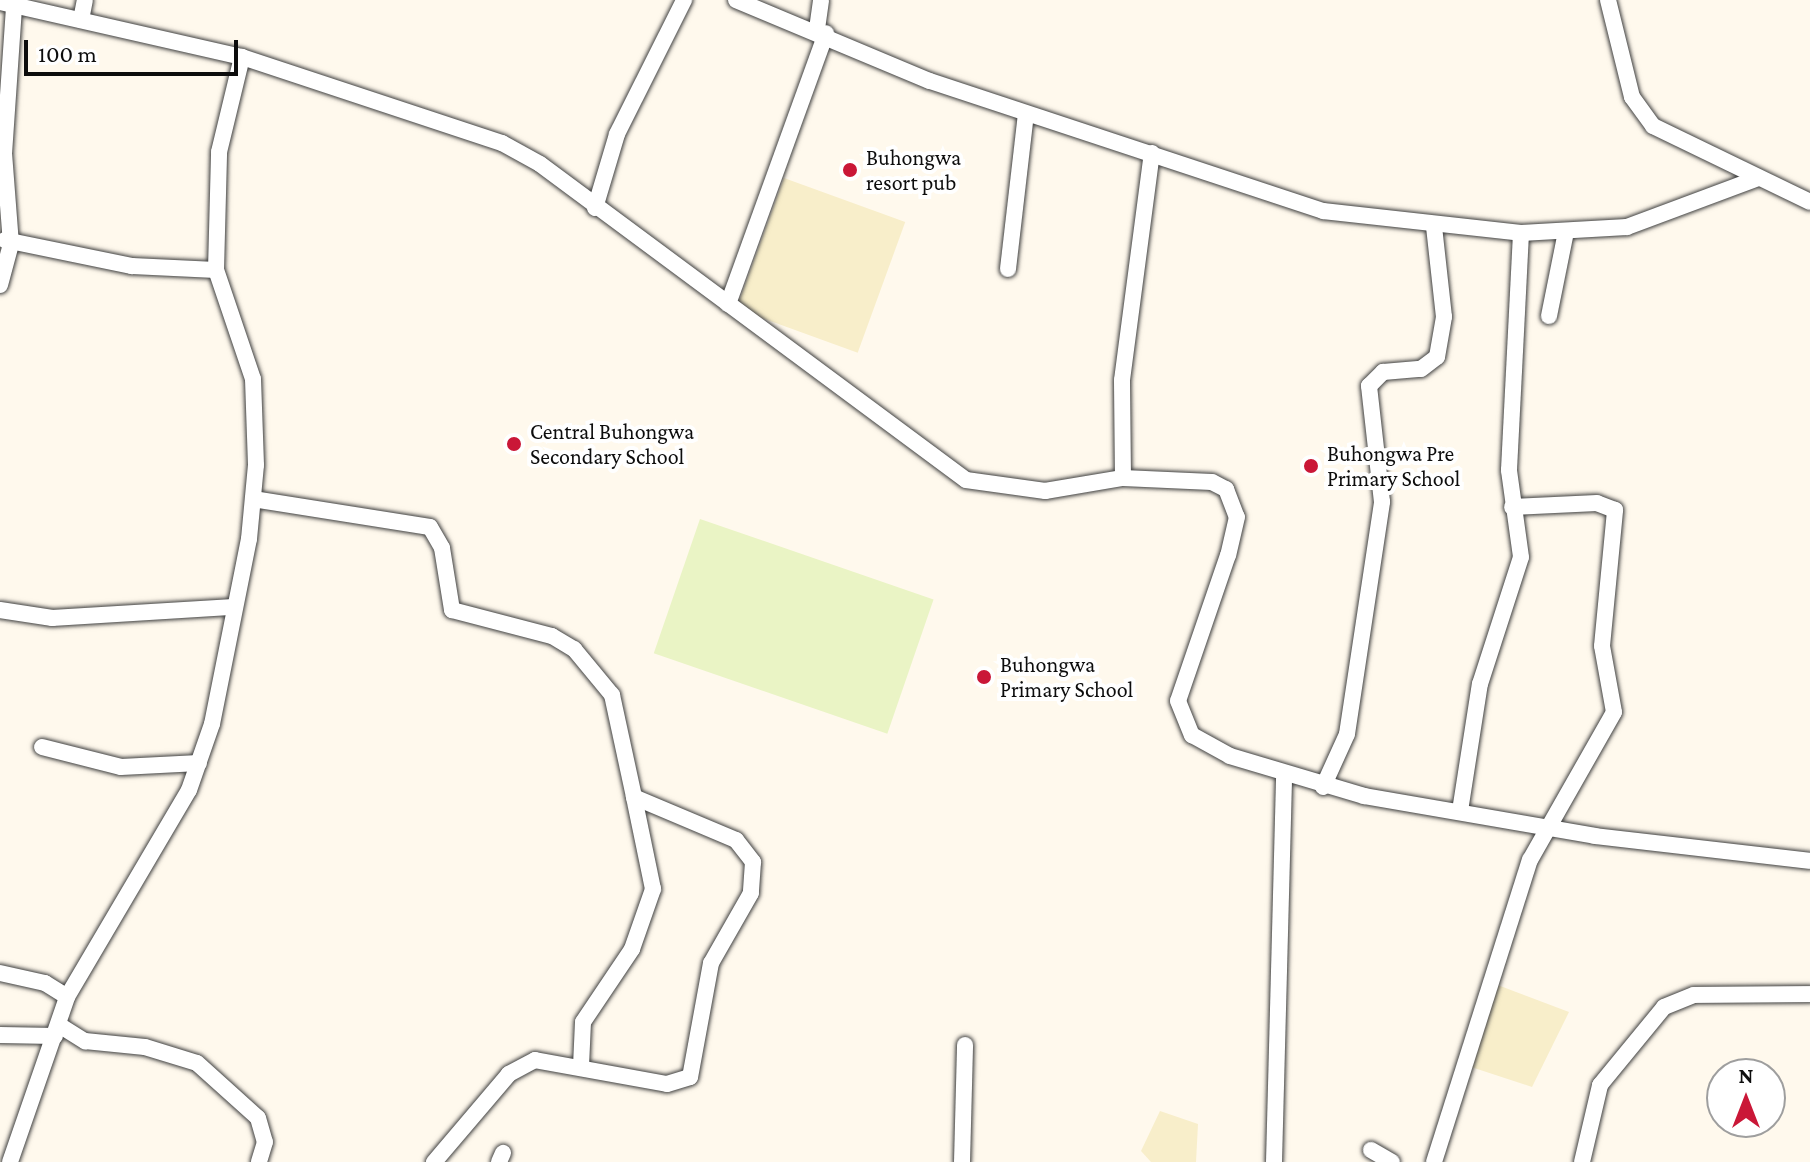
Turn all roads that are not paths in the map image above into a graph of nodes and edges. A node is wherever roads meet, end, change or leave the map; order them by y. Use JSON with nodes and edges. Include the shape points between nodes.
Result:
{"nodes":[{"id":1,"x":85,"y":0,"type":"edge"},
{"id":2,"x":684,"y":0,"type":"edge"},
{"id":3,"x":736,"y":0,"type":"edge"},
{"id":4,"x":821,"y":0,"type":"edge"},
{"id":5,"x":1608,"y":0,"type":"edge"},
{"id":6,"x":7,"y":4,"type":"edge"},
{"id":7,"x":81,"y":20,"type":"junction"},
{"id":8,"x":821,"y":31,"type":"junction"},
{"id":9,"x":242,"y":57,"type":"junction"},
{"id":10,"x":1026,"y":114,"type":"junction"},
{"id":11,"x":1152,"y":153,"type":"junction"},
{"id":12,"x":1758,"y":178,"type":"junction"},
{"id":13,"x":1810,"y":202,"type":"edge"},
{"id":14,"x":595,"y":208,"type":"junction"},
{"id":15,"x":1434,"y":226,"type":"junction"},
{"id":16,"x":1566,"y":232,"type":"junction"},
{"id":17,"x":1521,"y":233,"type":"junction"},
{"id":18,"x":5,"y":240,"type":"edge"},
{"id":19,"x":1008,"y":269,"type":"dead end"},
{"id":20,"x":216,"y":270,"type":"junction"},
{"id":21,"x":0,"y":285,"type":"edge"},
{"id":22,"x":728,"y":304,"type":"junction"},
{"id":23,"x":1549,"y":316,"type":"dead end"},
{"id":24,"x":1123,"y":478,"type":"junction"},
{"id":25,"x":253,"y":499,"type":"junction"},
{"id":26,"x":1512,"y":507,"type":"junction"},
{"id":27,"x":234,"y":607,"type":"junction"},
{"id":28,"x":0,"y":610,"type":"edge"},
{"id":29,"x":42,"y":747,"type":"dead end"},
{"id":30,"x":199,"y":763,"type":"junction"},
{"id":31,"x":1284,"y":778,"type":"junction"},
{"id":32,"x":1323,"y":787,"type":"junction"},
{"id":33,"x":634,"y":797,"type":"junction"},
{"id":34,"x":1460,"y":811,"type":"junction"},
{"id":35,"x":1543,"y":827,"type":"junction"},
{"id":36,"x":1810,"y":861,"type":"edge"},
{"id":37,"x":0,"y":973,"type":"edge"},
{"id":38,"x":1810,"y":994,"type":"edge"},
{"id":39,"x":67,"y":997,"type":"junction"},
{"id":40,"x":57,"y":1030,"type":"junction"},
{"id":41,"x":0,"y":1035,"type":"edge"},
{"id":42,"x":965,"y":1045,"type":"dead end"},
{"id":43,"x":581,"y":1066,"type":"junction"},
{"id":44,"x":1371,"y":1150,"type":"dead end"},
{"id":45,"x":10,"y":1162,"type":"edge"},
{"id":46,"x":259,"y":1162,"type":"edge"},
{"id":47,"x":434,"y":1162,"type":"edge"},
{"id":48,"x":962,"y":1162,"type":"edge"},
{"id":49,"x":1274,"y":1162,"type":"edge"},
{"id":50,"x":1392,"y":1162,"type":"edge"},
{"id":51,"x":1434,"y":1162,"type":"edge"},
{"id":52,"x":1582,"y":1162,"type":"edge"}],
"edges":[{"from":1,"to":7,"type":"street"},
{"from":2,"to":14,"type":"street","via":[[617,134]]},
{"from":3,"to":8,"type":"street"},
{"from":4,"to":8,"type":"street"},
{"from":5,"to":12,"type":"street","via":[[1642,114],[1666,134]]},
{"from":6,"to":7,"type":"street"},
{"from":6,"to":18,"type":"street"},
{"from":7,"to":9,"type":"street"},
{"from":8,"to":10,"type":"street","via":[[930,81]]},
{"from":8,"to":22,"type":"street"},
{"from":9,"to":14,"type":"street","via":[[502,143]]},
{"from":9,"to":20,"type":"street","via":[[219,152]]},
{"from":10,"to":11,"type":"street"},
{"from":10,"to":19,"type":"street"},
{"from":11,"to":15,"type":"street","via":[[1280,200]]},
{"from":11,"to":24,"type":"street","via":[[1122,380]]},
{"from":12,"to":13,"type":"street"},
{"from":12,"to":16,"type":"street","via":[[1659,220]]},
{"from":14,"to":22,"type":"street"},
{"from":15,"to":17,"type":"street"},
{"from":15,"to":32,"type":"street","via":[[1444,317],[1437,357],[1421,369],[1383,372],[1369,386],[1382,502],[1347,734]]},
{"from":16,"to":17,"type":"street"},
{"from":16,"to":23,"type":"street"},
{"from":17,"to":26,"type":"street"},
{"from":18,"to":20,"type":"street","via":[[132,266]]},
{"from":18,"to":21,"type":"street"},
{"from":20,"to":25,"type":"street","via":[[253,379]]},
{"from":22,"to":24,"type":"street","via":[[966,480],[1045,491]]},
{"from":24,"to":31,"type":"street","via":[[1212,482],[1234,500],[1228,555],[1182,682],[1179,716],[1192,735]]},
{"from":25,"to":27,"type":"street"},
{"from":25,"to":33,"type":"street","via":[[430,527],[442,548],[452,610],[552,636],[596,671],[618,711]]},
{"from":26,"to":34,"type":"street","via":[[1521,557],[1480,684]]},
{"from":26,"to":35,"type":"street","via":[[1597,503],[1618,518],[1602,646],[1614,712]]},
{"from":27,"to":28,"type":"street","via":[[52,618]]},
{"from":27,"to":30,"type":"street"},
{"from":29,"to":30,"type":"street","via":[[121,767]]},
{"from":30,"to":39,"type":"street"},
{"from":31,"to":32,"type":"street"},
{"from":31,"to":49,"type":"street"},
{"from":32,"to":34,"type":"street"},
{"from":33,"to":43,"type":"street","via":[[653,889],[632,949],[583,1022]]},
{"from":33,"to":43,"type":"street","via":[[736,840],[753,862],[751,893],[711,963],[690,1077],[667,1084]]},
{"from":34,"to":35,"type":"street"},
{"from":35,"to":36,"type":"street"},
{"from":35,"to":51,"type":"street"},
{"from":37,"to":39,"type":"street","via":[[45,983]]},
{"from":38,"to":52,"type":"street","via":[[1694,995],[1664,1007],[1600,1085]]},
{"from":39,"to":40,"type":"street"},
{"from":40,"to":41,"type":"street"},
{"from":40,"to":45,"type":"street"},
{"from":40,"to":46,"type":"street","via":[[85,1041],[145,1047],[197,1063],[258,1118],[265,1142]]},
{"from":42,"to":48,"type":"street"},
{"from":43,"to":47,"type":"street","via":[[535,1060],[519,1066]]},
{"from":44,"to":50,"type":"street"}]}
